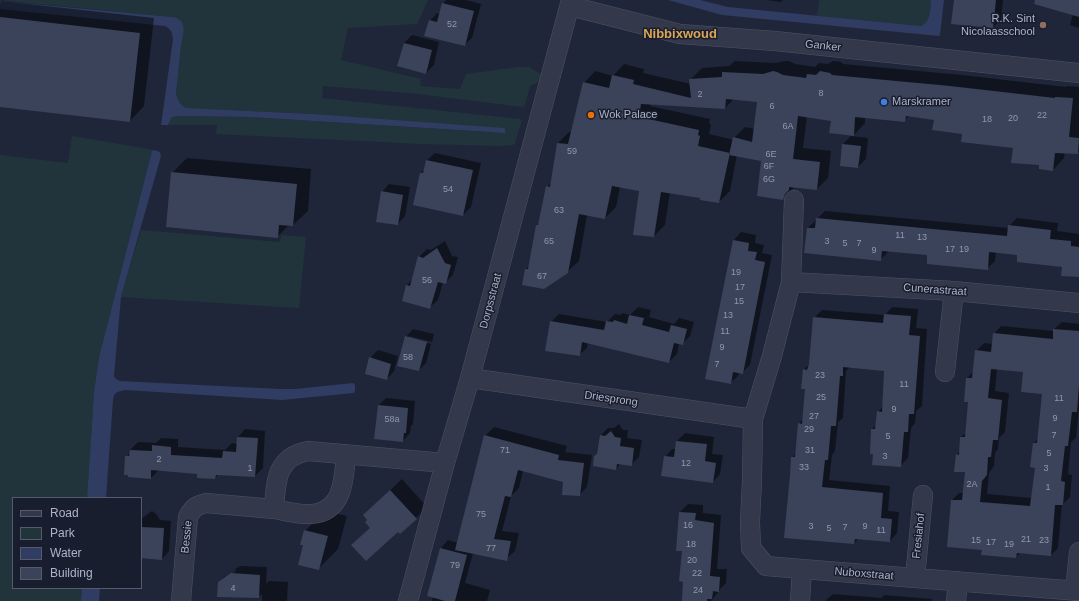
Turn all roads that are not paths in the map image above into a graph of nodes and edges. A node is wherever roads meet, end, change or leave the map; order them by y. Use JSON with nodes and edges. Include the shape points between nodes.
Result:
{"nodes":[{"id":1,"x":570,"y":3,"type":"edge"},
{"id":2,"x":1079,"y":73,"type":"edge"},
{"id":3,"x":794,"y":200,"type":"dead end"},
{"id":4,"x":791,"y":282,"type":"junction"},
{"id":5,"x":954,"y":291,"type":"junction"},
{"id":6,"x":1079,"y":303,"type":"edge"},
{"id":7,"x":946,"y":372,"type":"dead end"},
{"id":8,"x":470,"y":378,"type":"junction"},
{"id":9,"x":753,"y":419,"type":"junction"},
{"id":10,"x":346,"y":454,"type":"junction"},
{"id":11,"x":444,"y":463,"type":"junction"},
{"id":12,"x":923,"y":495,"type":"dead end"},
{"id":13,"x":274,"y":509,"type":"junction"},
{"id":14,"x":1079,"y":552,"type":"edge"},
{"id":15,"x":802,"y":569,"type":"junction"},
{"id":16,"x":915,"y":578,"type":"junction"},
{"id":17,"x":958,"y":581,"type":"junction"},
{"id":18,"x":1077,"y":591,"type":"edge"},
{"id":19,"x":181,"y":601,"type":"edge"},
{"id":20,"x":408,"y":601,"type":"edge"},
{"id":21,"x":800,"y":601,"type":"edge"},
{"id":22,"x":956,"y":601,"type":"edge"}],
"edges":[{"from":1,"to":2,"type":"street","name":"Ganker","via":[[680,34],[774,41]]},
{"from":1,"to":8,"type":"street","name":"Dorpsstraat"},
{"from":3,"to":4,"type":"street"},
{"from":4,"to":5,"type":"street","name":"Cunerastraat"},
{"from":4,"to":9,"type":"street"},
{"from":5,"to":6,"type":"street","name":"Cunerastraat"},
{"from":5,"to":7,"type":"street"},
{"from":8,"to":9,"type":"street","name":"Driesprong"},
{"from":8,"to":11,"type":"street","name":"Dorpsstraat"},
{"from":9,"to":15,"type":"street","via":[[751,548],[766,566]]},
{"from":10,"to":11,"type":"street"},
{"from":10,"to":13,"type":"street","via":[[308,450],[292,456],[281,468],[278,476]]},
{"from":10,"to":13,"type":"street","name":"Bessie","via":[[343,486],[339,497],[327,509],[311,514]]},
{"from":11,"to":20,"type":"street","name":"Dorpsstraat"},
{"from":12,"to":16,"type":"street","name":"Fresiahof"},
{"from":13,"to":19,"type":"street","name":"Bessie","via":[[206,503],[192,510],[188,517]]},
{"from":14,"to":18,"type":"street"},
{"from":15,"to":16,"type":"street","name":"Nuboxstraat"},
{"from":15,"to":21,"type":"street"},
{"from":16,"to":17,"type":"street","name":"Nuboxstraat"},
{"from":17,"to":18,"type":"street","name":"Nuboxstraat"},
{"from":17,"to":22,"type":"street"}]}
